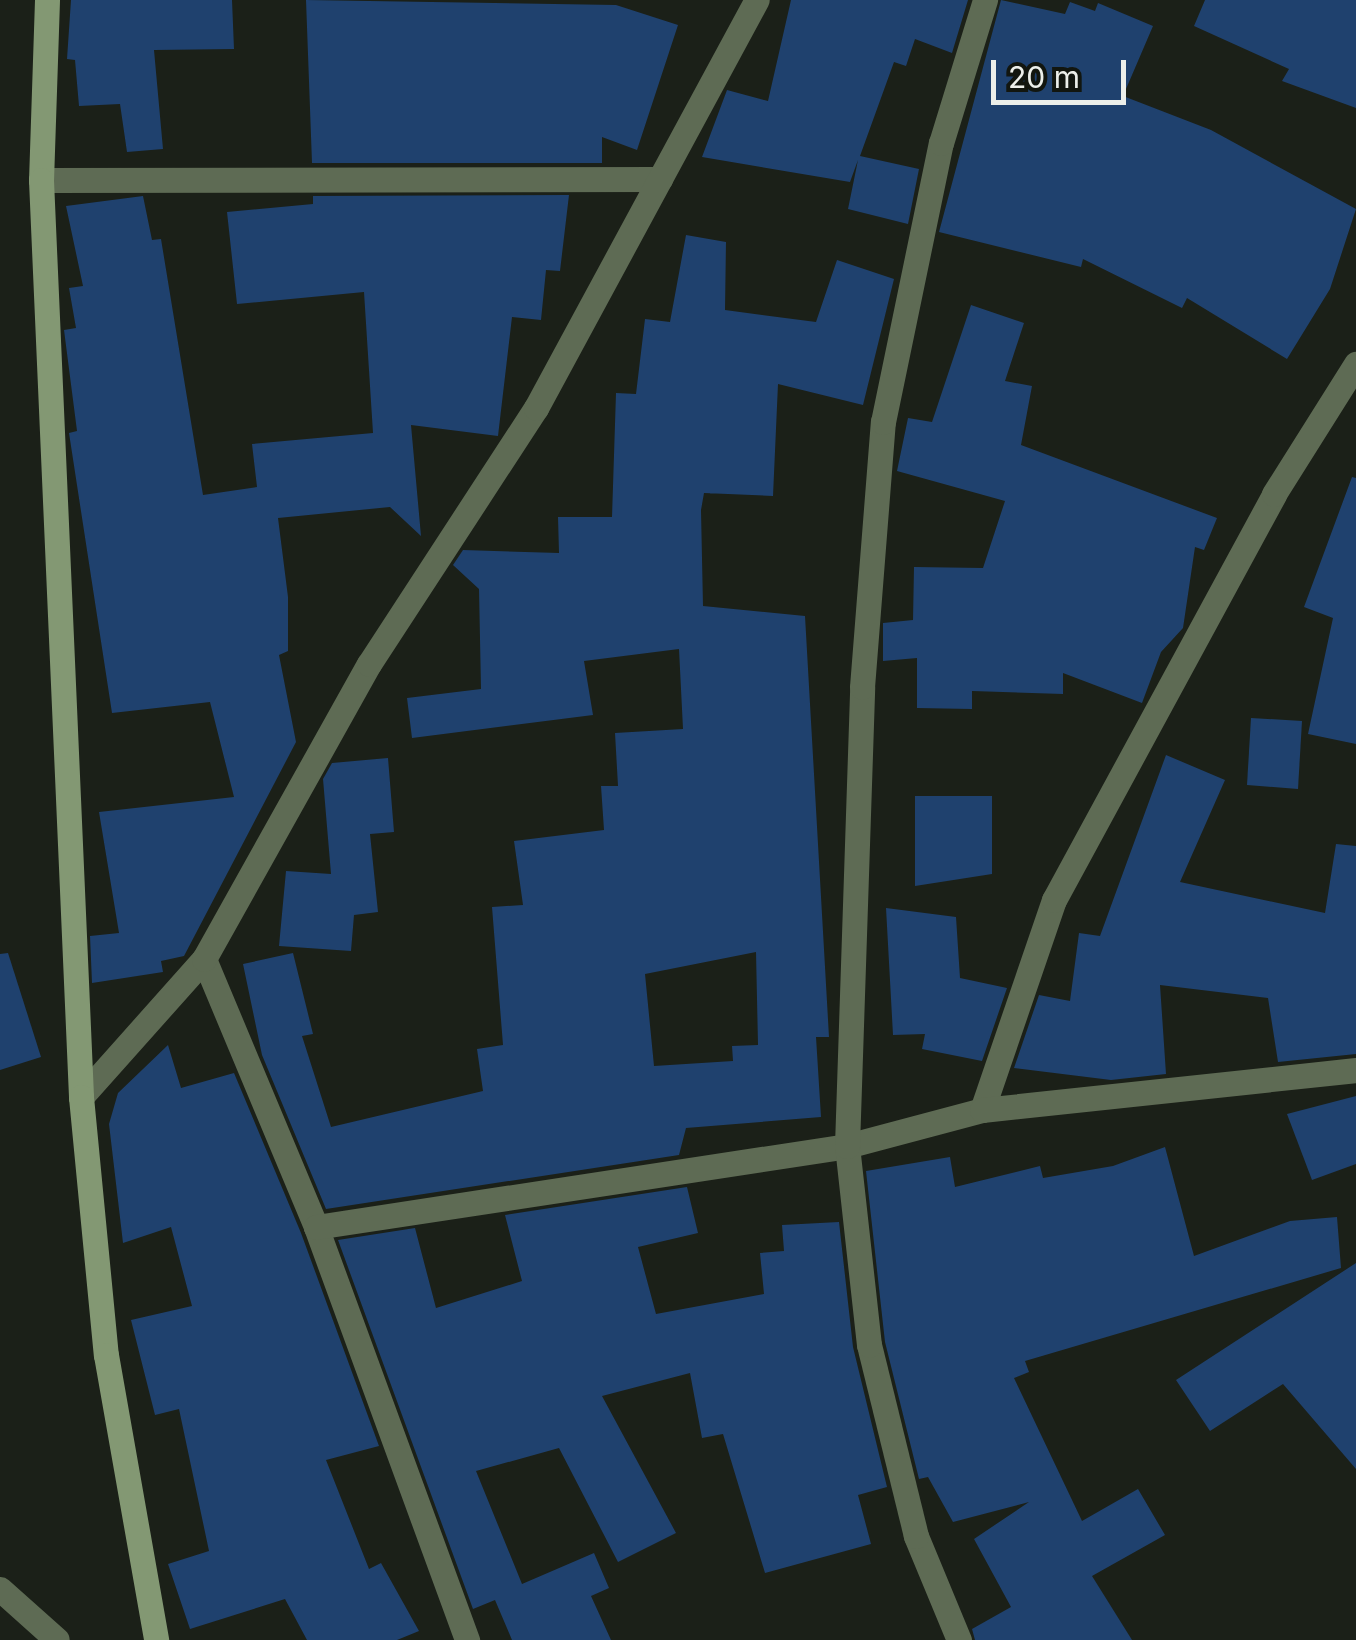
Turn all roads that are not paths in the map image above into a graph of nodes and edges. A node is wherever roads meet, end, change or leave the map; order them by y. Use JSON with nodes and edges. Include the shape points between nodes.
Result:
{"nodes":[{"id":1,"x":47,"y":0,"type":"edge"},
{"id":2,"x":757,"y":0,"type":"edge"},
{"id":3,"x":985,"y":0,"type":"edge"},
{"id":4,"x":660,"y":179,"type":"junction"},
{"id":5,"x":41,"y":180,"type":"junction"},
{"id":6,"x":1356,"y":364,"type":"edge"},
{"id":7,"x":204,"y":960,"type":"junction"},
{"id":8,"x":1356,"y":1070,"type":"edge"},
{"id":9,"x":81,"y":1097,"type":"junction"},
{"id":10,"x":982,"y":1110,"type":"junction"},
{"id":11,"x":846,"y":1146,"type":"junction"},
{"id":12,"x":316,"y":1227,"type":"junction"},
{"id":13,"x":0,"y":1589,"type":"edge"},
{"id":14,"x":57,"y":1640,"type":"edge"},
{"id":15,"x":156,"y":1640,"type":"edge"},
{"id":16,"x":468,"y":1640,"type":"edge"},
{"id":17,"x":958,"y":1640,"type":"edge"}],
"edges":[{"from":1,"to":5,"type":"street"},
{"from":2,"to":4,"type":"street"},
{"from":3,"to":11,"type":"street","via":[[942,143],[883,422],[862,687]]},
{"from":4,"to":5,"type":"street"},
{"from":4,"to":7,"type":"street","via":[[536,408],[370,664]]},
{"from":5,"to":9,"type":"street"},
{"from":6,"to":10,"type":"street","via":[[1274,494],[1054,900]]},
{"from":7,"to":9,"type":"street"},
{"from":7,"to":12,"type":"street"},
{"from":8,"to":10,"type":"street"},
{"from":9,"to":15,"type":"street","via":[[106,1355]]},
{"from":10,"to":11,"type":"street"},
{"from":11,"to":12,"type":"street"},
{"from":11,"to":17,"type":"street","via":[[869,1345],[916,1536]]},
{"from":12,"to":16,"type":"street"},
{"from":13,"to":14,"type":"street"}]}
